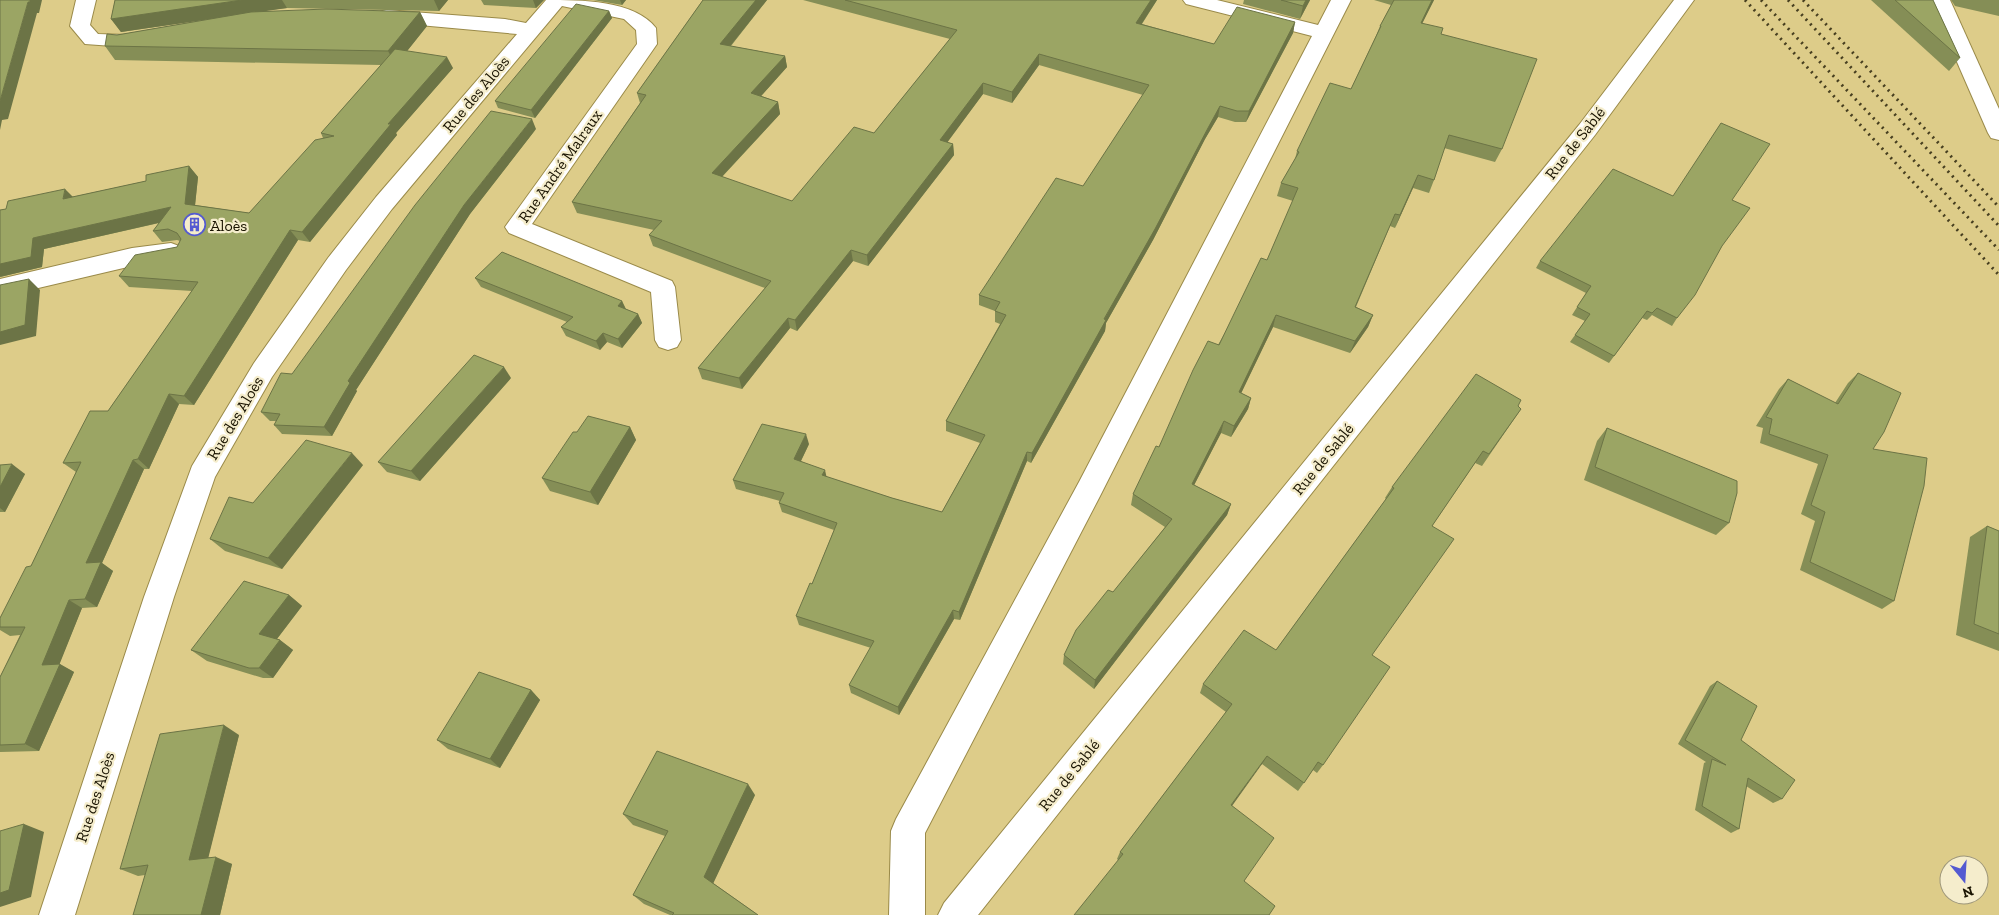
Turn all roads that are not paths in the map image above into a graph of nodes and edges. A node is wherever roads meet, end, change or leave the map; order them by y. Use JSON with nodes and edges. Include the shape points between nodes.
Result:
{"nodes":[{"id":1,"x":86,"y":0,"type":"edge"},
{"id":2,"x":556,"y":0,"type":"edge"},
{"id":3,"x":562,"y":0,"type":"edge"},
{"id":4,"x":1193,"y":0,"type":"edge"},
{"id":5,"x":1341,"y":0,"type":"edge"},
{"id":6,"x":1684,"y":0,"type":"edge"},
{"id":7,"x":1940,"y":0,"type":"edge"},
{"id":8,"x":363,"y":16,"type":"edge"},
{"id":9,"x":529,"y":30,"type":"junction"},
{"id":10,"x":1323,"y":33,"type":"junction"},
{"id":11,"x":165,"y":34,"type":"edge"},
{"id":12,"x":1999,"y":133,"type":"edge"},
{"id":13,"x":178,"y":251,"type":"edge"},
{"id":14,"x":0,"y":288,"type":"edge"},
{"id":15,"x":668,"y":340,"type":"dead end"},
{"id":16,"x":57,"y":915,"type":"edge"},
{"id":17,"x":907,"y":915,"type":"edge"},
{"id":18,"x":956,"y":915,"type":"edge"}],
"edges":[{"from":1,"to":11,"type":"street","via":[[80,26],[92,40],[127,41]]},
{"from":2,"to":9,"type":"street","name":"Rue des Aloès"},
{"from":3,"to":15,"type":"street","name":"Rue André Malraux","via":[[631,14],[646,28],[646,44],[517,227],[663,287]]},
{"from":4,"to":10,"type":"street"},
{"from":5,"to":10,"type":"street"},
{"from":6,"to":18,"type":"street","name":"Rue de Sablé","via":[[1587,130]]},
{"from":7,"to":12,"type":"street"},
{"from":8,"to":9,"type":"street","via":[[505,24]]},
{"from":9,"to":16,"type":"street","name":"Rue des Aloès","via":[[384,203],[338,264],[263,370],[202,474]]},
{"from":10,"to":17,"type":"street","via":[[1089,490],[908,831]]},
{"from":13,"to":14,"type":"street","via":[[132,256]]}]}
